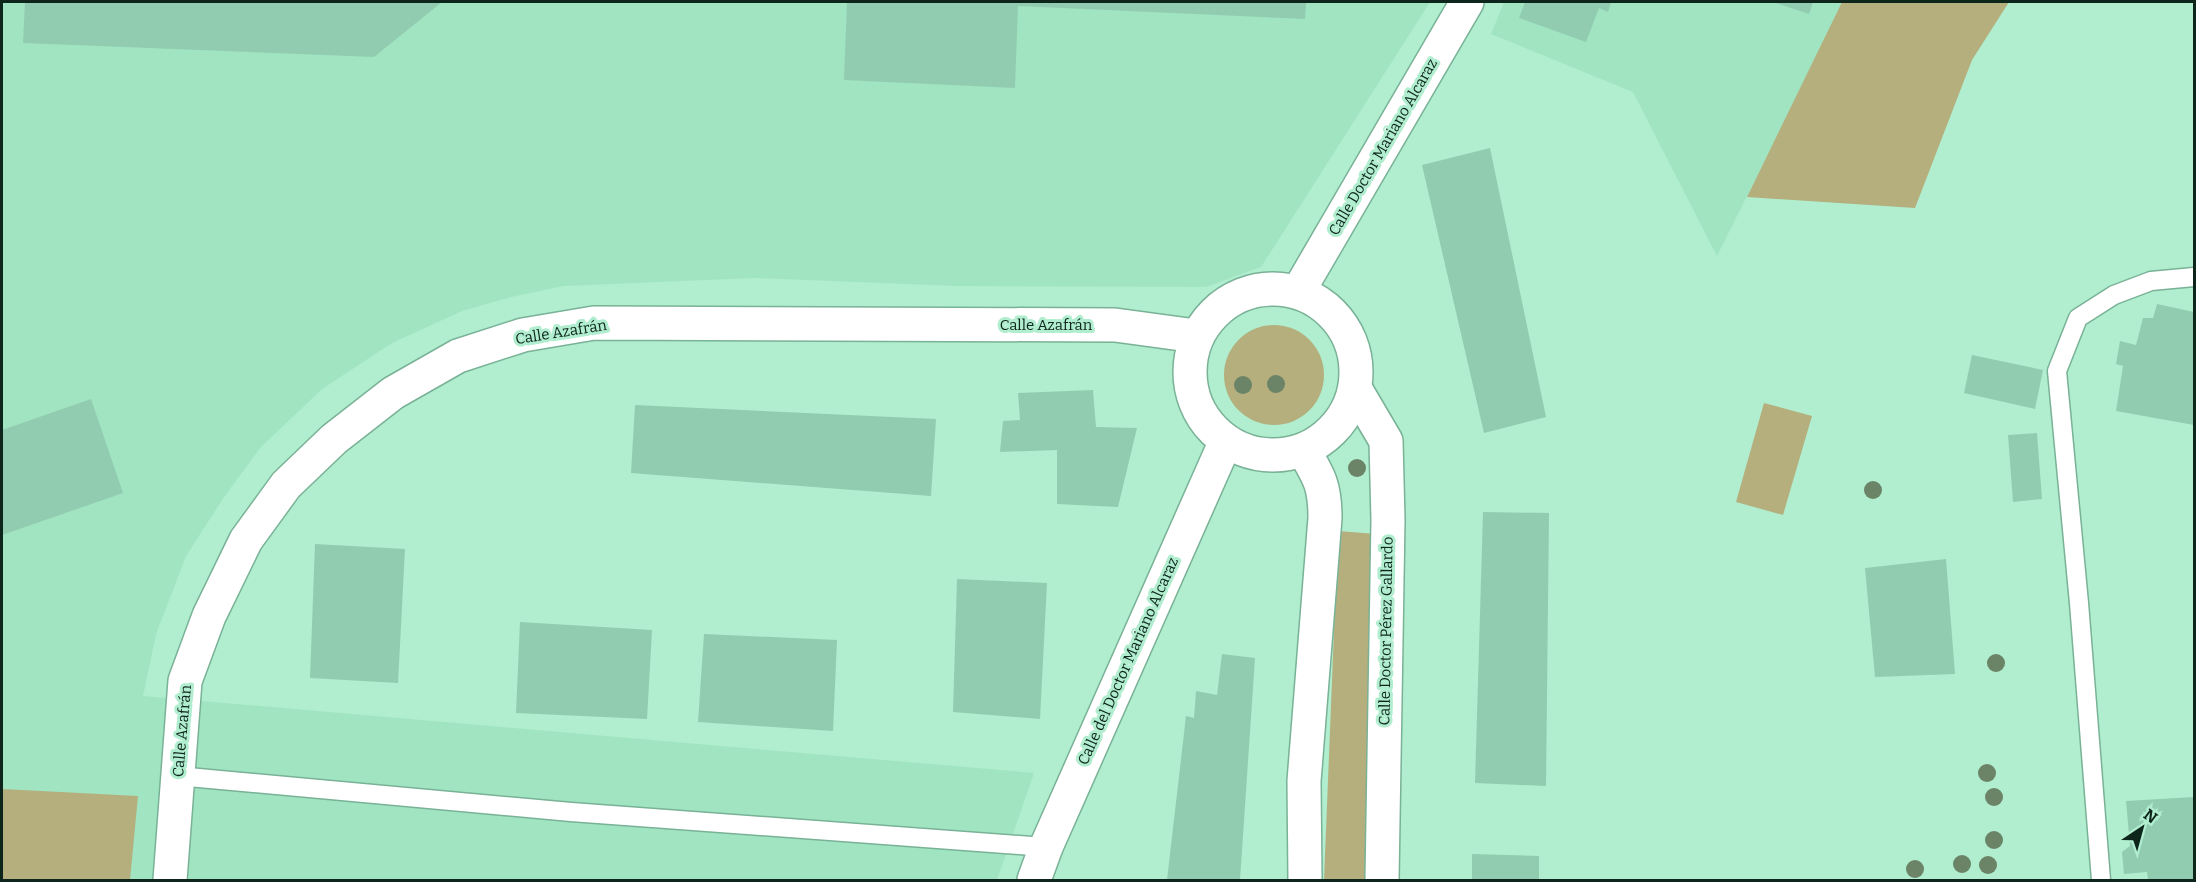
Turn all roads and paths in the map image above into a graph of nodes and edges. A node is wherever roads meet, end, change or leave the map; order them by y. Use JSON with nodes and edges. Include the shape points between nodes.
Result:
{"nodes":[{"id":1,"x":1467,"y":2,"type":"edge"},
{"id":2,"x":2194,"y":277,"type":"edge"},
{"id":3,"x":1298,"y":292,"type":"junction"},
{"id":4,"x":1196,"y":336,"type":"junction"},
{"id":5,"x":1356,"y":390,"type":"junction"},
{"id":6,"x":1225,"y":442,"type":"junction"},
{"id":7,"x":1305,"y":451,"type":"junction"},
{"id":8,"x":177,"y":776,"type":"junction"},
{"id":9,"x":1046,"y":847,"type":"junction"},
{"id":10,"x":170,"y":880,"type":"edge"},
{"id":11,"x":1034,"y":880,"type":"edge"},
{"id":12,"x":1305,"y":880,"type":"edge"},
{"id":13,"x":1382,"y":880,"type":"edge"},
{"id":14,"x":2101,"y":880,"type":"edge"}],
"edges":[{"from":1,"to":3,"type":"street","name":"Calle Doctor Mariano Alcaraz"},
{"from":2,"to":14,"type":"lane","via":[[2151,281],[2114,295],[2078,318],[2057,371]]},
{"from":3,"to":4,"type":"street","via":[[1258,289],[1222,305]]},
{"from":3,"to":5,"type":"street","via":[[1333,313],[1354,348]]},
{"from":4,"to":6,"type":"street","via":[[1188,374],[1198,412]]},
{"from":4,"to":8,"type":"street","name":"Calle Azafrán","via":[[1115,325],[594,324],[524,335],[458,356],[393,393],[334,439],[286,486],[246,540],[208,616],[185,681]]},
{"from":5,"to":7,"type":"street","via":[[1338,427]]},
{"from":5,"to":13,"type":"street","name":"Calle Doctor Pérez Gallardo","via":[[1386,441]]},
{"from":6,"to":7,"type":"street","via":[[1264,456]]},
{"from":6,"to":9,"type":"street","name":"Calle del Doctor Mariano Alcaraz"},
{"from":7,"to":12,"type":"street","via":[[1325,494],[1304,781]]},
{"from":8,"to":9,"type":"lane","via":[[571,812]]},
{"from":8,"to":10,"type":"street","name":"Calle Azafrán"},
{"from":9,"to":11,"type":"street","name":"Calle del Doctor Mariano Alcaraz"}]}
